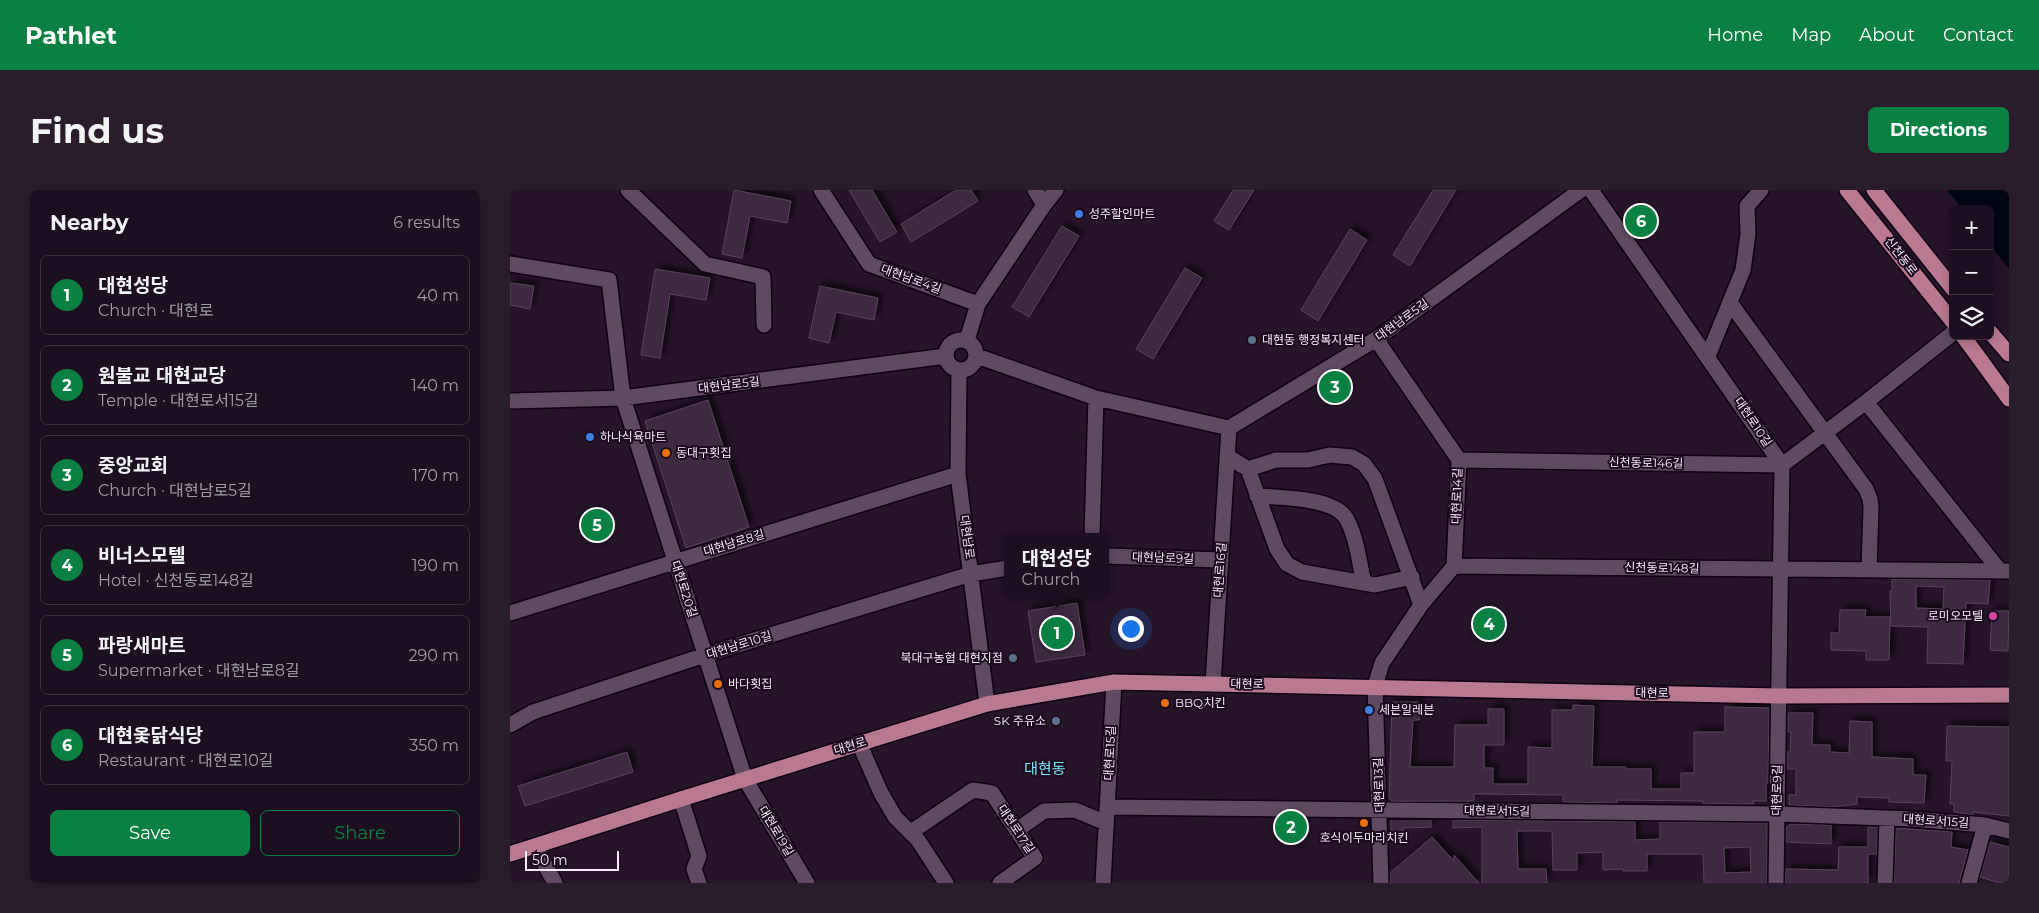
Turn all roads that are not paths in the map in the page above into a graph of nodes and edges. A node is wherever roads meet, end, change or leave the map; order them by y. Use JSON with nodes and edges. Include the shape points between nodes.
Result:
{"nodes":[{"id":1,"x":628,"y":190,"type":"edge"},
{"id":2,"x":821,"y":190,"type":"edge"},
{"id":3,"x":1035,"y":190,"type":"edge"},
{"id":4,"x":1056,"y":190,"type":"edge"},
{"id":5,"x":1581,"y":190,"type":"edge"},
{"id":6,"x":1591,"y":190,"type":"edge"},
{"id":7,"x":1761,"y":190,"type":"edge"},
{"id":8,"x":1847,"y":190,"type":"edge"},
{"id":9,"x":1874,"y":190,"type":"edge"},
{"id":10,"x":1044,"y":205,"type":"junction"},
{"id":11,"x":510,"y":264,"type":"edge"},
{"id":12,"x":1949,"y":283,"type":"edge"},
{"id":13,"x":978,"y":304,"type":"junction"},
{"id":14,"x":1730,"y":304,"type":"junction"},
{"id":15,"x":1949,"y":317,"type":"edge"},
{"id":16,"x":764,"y":325,"type":"dead end"},
{"id":17,"x":1949,"y":336,"type":"edge"},
{"id":18,"x":1994,"y":337,"type":"edge"},
{"id":19,"x":967,"y":340,"type":"junction"},
{"id":20,"x":1376,"y":340,"type":"junction"},
{"id":21,"x":1967,"y":340,"type":"edge"},
{"id":22,"x":1968,"y":340,"type":"edge"},
{"id":23,"x":2009,"y":354,"type":"edge"},
{"id":24,"x":946,"y":356,"type":"junction"},
{"id":25,"x":977,"y":356,"type":"junction"},
{"id":26,"x":1708,"y":356,"type":"junction"},
{"id":27,"x":959,"y":370,"type":"junction"},
{"id":28,"x":2009,"y":385,"type":"edge"},
{"id":29,"x":623,"y":398,"type":"junction"},
{"id":30,"x":1096,"y":398,"type":"junction"},
{"id":31,"x":2009,"y":399,"type":"edge"},
{"id":32,"x":510,"y":401,"type":"edge"},
{"id":33,"x":1866,"y":402,"type":"junction"},
{"id":34,"x":1229,"y":428,"type":"junction"},
{"id":35,"x":1824,"y":433,"type":"junction"},
{"id":36,"x":1227,"y":456,"type":"junction"},
{"id":37,"x":1458,"y":460,"type":"junction"},
{"id":38,"x":1782,"y":465,"type":"junction"},
{"id":39,"x":1248,"y":469,"type":"junction"},
{"id":40,"x":958,"y":474,"type":"junction"},
{"id":41,"x":1257,"y":496,"type":"junction"},
{"id":42,"x":1092,"y":533,"type":"edge"},
{"id":43,"x":1109,"y":556,"type":"edge"},
{"id":44,"x":1221,"y":560,"type":"junction"},
{"id":45,"x":675,"y":561,"type":"junction"},
{"id":46,"x":1454,"y":566,"type":"junction"},
{"id":47,"x":1004,"y":569,"type":"edge"},
{"id":48,"x":1781,"y":570,"type":"junction"},
{"id":49,"x":1869,"y":570,"type":"junction"},
{"id":50,"x":2004,"y":571,"type":"edge"},
{"id":51,"x":972,"y":574,"type":"junction"},
{"id":52,"x":1412,"y":577,"type":"junction"},
{"id":53,"x":1364,"y":583,"type":"junction"},
{"id":54,"x":1421,"y":605,"type":"junction"},
{"id":55,"x":510,"y":613,"type":"edge"},
{"id":56,"x":705,"y":655,"type":"junction"},
{"id":57,"x":1114,"y":682,"type":"junction"},
{"id":58,"x":1213,"y":684,"type":"junction"},
{"id":59,"x":1375,"y":686,"type":"junction"},
{"id":60,"x":2009,"y":695,"type":"edge"},
{"id":61,"x":1778,"y":696,"type":"junction"},
{"id":62,"x":988,"y":704,"type":"junction"},
{"id":63,"x":510,"y":725,"type":"edge"},
{"id":64,"x":859,"y":744,"type":"junction"},
{"id":65,"x":745,"y":779,"type":"junction"},
{"id":66,"x":681,"y":799,"type":"junction"},
{"id":67,"x":1107,"y":807,"type":"junction"},
{"id":68,"x":1380,"y":810,"type":"junction"},
{"id":69,"x":1777,"y":814,"type":"junction"},
{"id":70,"x":1887,"y":818,"type":"junction"},
{"id":71,"x":1106,"y":823,"type":"junction"},
{"id":72,"x":1985,"y":825,"type":"junction"},
{"id":73,"x":1017,"y":830,"type":"junction"},
{"id":74,"x":2009,"y":831,"type":"edge"},
{"id":75,"x":911,"y":832,"type":"junction"},
{"id":76,"x":535,"y":847,"type":"junction"},
{"id":77,"x":510,"y":854,"type":"edge"},
{"id":78,"x":555,"y":883,"type":"edge"},
{"id":79,"x":700,"y":883,"type":"edge"},
{"id":80,"x":807,"y":883,"type":"edge"},
{"id":81,"x":946,"y":883,"type":"edge"},
{"id":82,"x":1000,"y":883,"type":"edge"},
{"id":83,"x":1103,"y":883,"type":"edge"},
{"id":84,"x":1381,"y":883,"type":"edge"},
{"id":85,"x":1776,"y":883,"type":"edge"},
{"id":86,"x":1885,"y":883,"type":"edge"},
{"id":87,"x":1968,"y":883,"type":"edge"}],
"edges":[{"from":1,"to":16,"type":"street","via":[[704,264],[763,277]]},
{"from":2,"to":13,"type":"street","name":"대현남로4길","via":[[869,264]]},
{"from":3,"to":10,"type":"street"},
{"from":4,"to":10,"type":"street"},
{"from":5,"to":20,"type":"street","name":"대현남로5길"},
{"from":6,"to":26,"type":"street","name":"대현로10길"},
{"from":7,"to":14,"type":"street","via":[[1747,206],[1748,234],[1743,270]]},
{"from":8,"to":15,"type":"main road","name":"신천동로"},
{"from":9,"to":12,"type":"main road","name":"신천동로"},
{"from":10,"to":13,"type":"street"},
{"from":11,"to":29,"type":"street","name":"대현로20길","via":[[609,280]]},
{"from":13,"to":19,"type":"street"},
{"from":14,"to":26,"type":"street"},
{"from":14,"to":35,"type":"street"},
{"from":17,"to":33,"type":"street"},
{"from":18,"to":23,"type":"main road"},
{"from":19,"to":24,"type":"street","via":[[952,342]]},
{"from":19,"to":25,"type":"street","via":[[974,346]]},
{"from":20,"to":34,"type":"street","name":"대현남로5길"},
{"from":20,"to":37,"type":"street","name":"대현로14길"},
{"from":21,"to":31,"type":"main road"},
{"from":22,"to":28,"type":"main road"},
{"from":24,"to":27,"type":"street","via":[[950,365]]},
{"from":24,"to":29,"type":"street","name":"대현남로5길"},
{"from":25,"to":27,"type":"street","via":[[969,368]]},
{"from":25,"to":30,"type":"street"},
{"from":26,"to":38,"type":"street","name":"대현로10길"},
{"from":27,"to":40,"type":"street","name":"대현남로"},
{"from":29,"to":32,"type":"street","name":"대현남로5길"},
{"from":29,"to":45,"type":"street","name":"대현로20길"},
{"from":30,"to":34,"type":"street"},
{"from":30,"to":42,"type":"street"},
{"from":33,"to":35,"type":"street"},
{"from":33,"to":50,"type":"street","name":"신천동로148길"},
{"from":34,"to":36,"type":"street","name":"대현로16길"},
{"from":35,"to":38,"type":"street"},
{"from":35,"to":49,"type":"street","via":[[1870,499]]},
{"from":36,"to":39,"type":"street"},
{"from":36,"to":44,"type":"street","name":"대현로16길"},
{"from":37,"to":38,"type":"street","name":"신천동로146길"},
{"from":37,"to":46,"type":"street","name":"대현로14길"},
{"from":38,"to":48,"type":"street"},
{"from":39,"to":41,"type":"street"},
{"from":39,"to":52,"type":"street","via":[[1276,460],[1308,460],[1330,455],[1352,457],[1364,464],[1375,479]]},
{"from":40,"to":45,"type":"street","name":"대현남로8길"},
{"from":40,"to":51,"type":"street","name":"대현남로"},
{"from":41,"to":53,"type":"street","via":[[1277,549],[1287,564],[1302,572]]},
{"from":41,"to":53,"type":"street","via":[[1335,507],[1345,517],[1354,537]]},
{"from":43,"to":44,"type":"street","name":"대현남로9길"},
{"from":44,"to":58,"type":"street","name":"대현로16길"},
{"from":45,"to":55,"type":"street","name":"대현남로8길"},
{"from":45,"to":56,"type":"street","name":"대현로20길"},
{"from":46,"to":48,"type":"street","name":"신천동로148길"},
{"from":46,"to":54,"type":"street"},
{"from":47,"to":51,"type":"street"},
{"from":48,"to":49,"type":"street","name":"신천동로148길"},
{"from":48,"to":61,"type":"street"},
{"from":49,"to":50,"type":"street","name":"신천동로148길"},
{"from":51,"to":56,"type":"street","name":"대현남로10길"},
{"from":51,"to":62,"type":"street","name":"대현남로"},
{"from":52,"to":53,"type":"street"},
{"from":52,"to":54,"type":"street"},
{"from":54,"to":59,"type":"street","via":[[1382,663]]},
{"from":56,"to":63,"type":"street","name":"대현남로10길","via":[[533,712]]},
{"from":56,"to":65,"type":"street","name":"대현로20길"},
{"from":57,"to":58,"type":"main road","name":"대현로"},
{"from":57,"to":62,"type":"main road","name":"대현로"},
{"from":57,"to":67,"type":"street","name":"대현로15길"},
{"from":58,"to":59,"type":"main road","name":"대현로"},
{"from":59,"to":61,"type":"main road","name":"대현로"},
{"from":59,"to":68,"type":"street","name":"대현로13길"},
{"from":60,"to":61,"type":"main road","name":"대현로"},
{"from":61,"to":69,"type":"street","name":"대현로9길"},
{"from":62,"to":64,"type":"main road","name":"대현로"},
{"from":64,"to":65,"type":"main road","name":"대현로"},
{"from":64,"to":75,"type":"street","via":[[881,793],[895,816]]},
{"from":65,"to":66,"type":"main road","name":"대현로"},
{"from":65,"to":80,"type":"street","name":"대현로19길"},
{"from":66,"to":76,"type":"main road","name":"대현로"},
{"from":66,"to":79,"type":"street","via":[[699,856],[694,869]]},
{"from":67,"to":68,"type":"street","name":"대현로서15길"},
{"from":67,"to":71,"type":"street","name":"대현로15길"},
{"from":68,"to":69,"type":"street","name":"대현로서15길"},
{"from":68,"to":84,"type":"street","name":"대현로13길"},
{"from":69,"to":70,"type":"street","name":"대현로서15길"},
{"from":69,"to":85,"type":"street","name":"대현로9길"},
{"from":70,"to":72,"type":"street","name":"대현로서15길"},
{"from":70,"to":86,"type":"street","name":"대현로서15길"},
{"from":71,"to":73,"type":"street","via":[[1075,810],[1044,811]]},
{"from":71,"to":83,"type":"street","name":"대현로15길"},
{"from":72,"to":74,"type":"street","name":"대현로서15길"},
{"from":72,"to":87,"type":"street","name":"대현로서15길"},
{"from":73,"to":75,"type":"street","name":"대현로17길","via":[[992,793],[973,790]]},
{"from":73,"to":82,"type":"street","name":"대현로17길","via":[[1035,858]]},
{"from":75,"to":81,"type":"street"},
{"from":76,"to":77,"type":"main road","name":"대현로"},
{"from":76,"to":78,"type":"street"}]}
